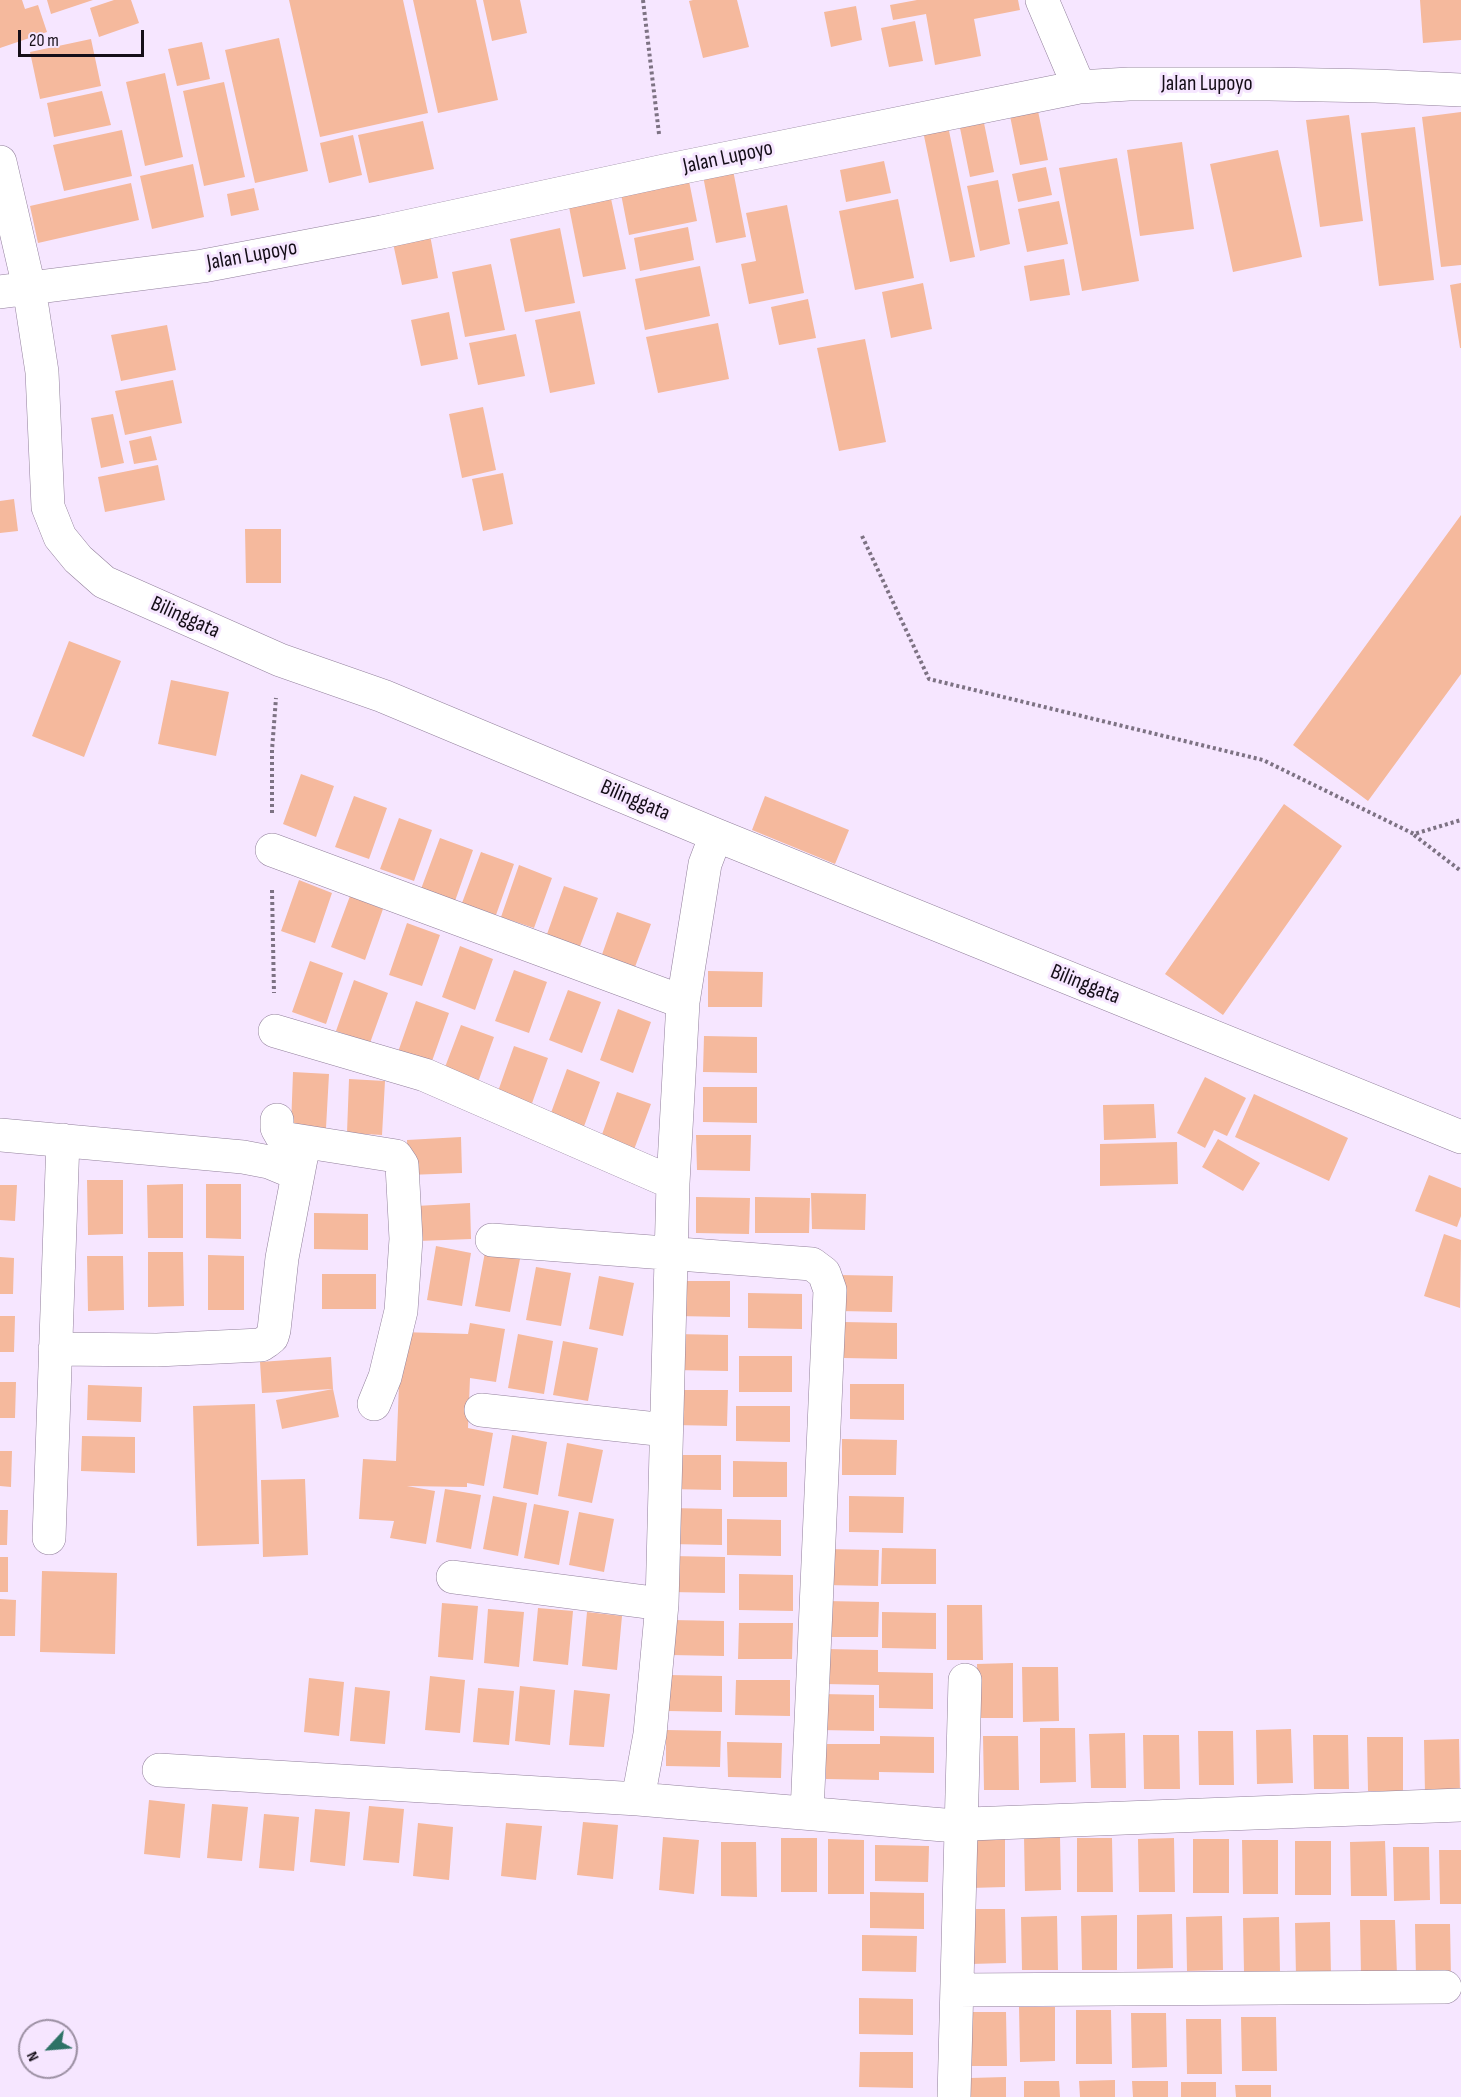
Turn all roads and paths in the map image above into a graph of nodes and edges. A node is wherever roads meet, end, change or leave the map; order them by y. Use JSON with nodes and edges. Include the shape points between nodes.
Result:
{"nodes":[{"id":1,"x":643,"y":0,"type":"edge"},
{"id":2,"x":1042,"y":0,"type":"edge"},
{"id":3,"x":1079,"y":87,"type":"junction"},
{"id":4,"x":1461,"y":90,"type":"edge"},
{"id":5,"x":0,"y":162,"type":"edge"},
{"id":6,"x":664,"y":171,"type":"junction"},
{"id":7,"x":15,"y":289,"type":"edge"},
{"id":8,"x":862,"y":536,"type":"dead end"},
{"id":9,"x":275,"y":711,"type":"dead end"},
{"id":10,"x":1461,"y":820,"type":"edge"},
{"id":11,"x":1414,"y":834,"type":"junction"},
{"id":12,"x":712,"y":848,"type":"junction"},
{"id":13,"x":272,"y":850,"type":"junction"},
{"id":14,"x":1461,"y":871,"type":"edge"},
{"id":15,"x":683,"y":1002,"type":"junction"},
{"id":16,"x":275,"y":1031,"type":"joint"},
{"id":17,"x":277,"y":1120,"type":"dead end"},
{"id":18,"x":0,"y":1136,"type":"edge"},
{"id":19,"x":1461,"y":1137,"type":"edge"},
{"id":20,"x":63,"y":1140,"type":"junction"},
{"id":21,"x":301,"y":1159,"type":"junction"},
{"id":22,"x":673,"y":1183,"type":"junction"},
{"id":23,"x":492,"y":1240,"type":"dead end"},
{"id":24,"x":671,"y":1253,"type":"junction"},
{"id":25,"x":55,"y":1349,"type":"junction"},
{"id":26,"x":374,"y":1404,"type":"dead end"},
{"id":27,"x":481,"y":1410,"type":"dead end"},
{"id":28,"x":666,"y":1430,"type":"junction"},
{"id":29,"x":49,"y":1538,"type":"dead end"},
{"id":30,"x":453,"y":1577,"type":"dead end"},
{"id":31,"x":662,"y":1604,"type":"junction"},
{"id":32,"x":965,"y":1680,"type":"dead end"},
{"id":33,"x":159,"y":1770,"type":"dead end"},
{"id":34,"x":638,"y":1799,"type":"junction"},
{"id":35,"x":1461,"y":1805,"type":"edge"},
{"id":36,"x":807,"y":1813,"type":"junction"},
{"id":37,"x":963,"y":1824,"type":"junction"},
{"id":38,"x":1445,"y":1987,"type":"dead end"},
{"id":39,"x":957,"y":1990,"type":"junction"},
{"id":40,"x":954,"y":2097,"type":"edge"}],
"edges":[{"from":1,"to":6,"type":"path"},
{"from":2,"to":3,"type":"street"},
{"from":3,"to":4,"type":"street","name":"Jalan Lupoyo","via":[[1269,84]]},
{"from":3,"to":6,"type":"street","name":"Jalan Lupoyo"},
{"from":5,"to":7,"type":"street","name":"Bilinggata"},
{"from":6,"to":7,"type":"street","name":"Jalan Lupoyo","via":[[203,266]]},
{"from":7,"to":12,"type":"street","name":"Bilinggata","via":[[42,372],[48,507],[60,537],[104,582],[280,660],[383,696]]},
{"from":8,"to":11,"type":"path","via":[[929,679],[1263,760]]},
{"from":9,"to":13,"type":"path"},
{"from":10,"to":11,"type":"path"},
{"from":11,"to":14,"type":"path"},
{"from":12,"to":15,"type":"street"},
{"from":12,"to":19,"type":"street","name":"Bilinggata"},
{"from":13,"to":15,"type":"street"},
{"from":13,"to":16,"type":"path"},
{"from":15,"to":22,"type":"street"},
{"from":16,"to":22,"type":"street","via":[[425,1075]]},
{"from":17,"to":21,"type":"street","via":[[281,1135]]},
{"from":18,"to":20,"type":"street"},
{"from":20,"to":21,"type":"street","via":[[269,1162]]},
{"from":20,"to":25,"type":"street"},
{"from":21,"to":25,"type":"street","via":[[282,1258],[274,1330],[267,1341],[261,1345],[157,1350]]},
{"from":21,"to":26,"type":"street","via":[[396,1156],[402,1165],[406,1239],[401,1311],[385,1377]]},
{"from":22,"to":24,"type":"street"},
{"from":23,"to":24,"type":"street"},
{"from":24,"to":28,"type":"street"},
{"from":24,"to":36,"type":"street","via":[[812,1264],[824,1273],[830,1290]]},
{"from":25,"to":29,"type":"street"},
{"from":27,"to":28,"type":"street"},
{"from":28,"to":31,"type":"street"},
{"from":30,"to":31,"type":"street"},
{"from":31,"to":34,"type":"street","via":[[650,1734]]},
{"from":32,"to":37,"type":"street"},
{"from":33,"to":34,"type":"street"},
{"from":34,"to":36,"type":"street"},
{"from":35,"to":37,"type":"street"},
{"from":36,"to":37,"type":"street"},
{"from":37,"to":39,"type":"street"},
{"from":38,"to":39,"type":"street"},
{"from":39,"to":40,"type":"street"}]}
